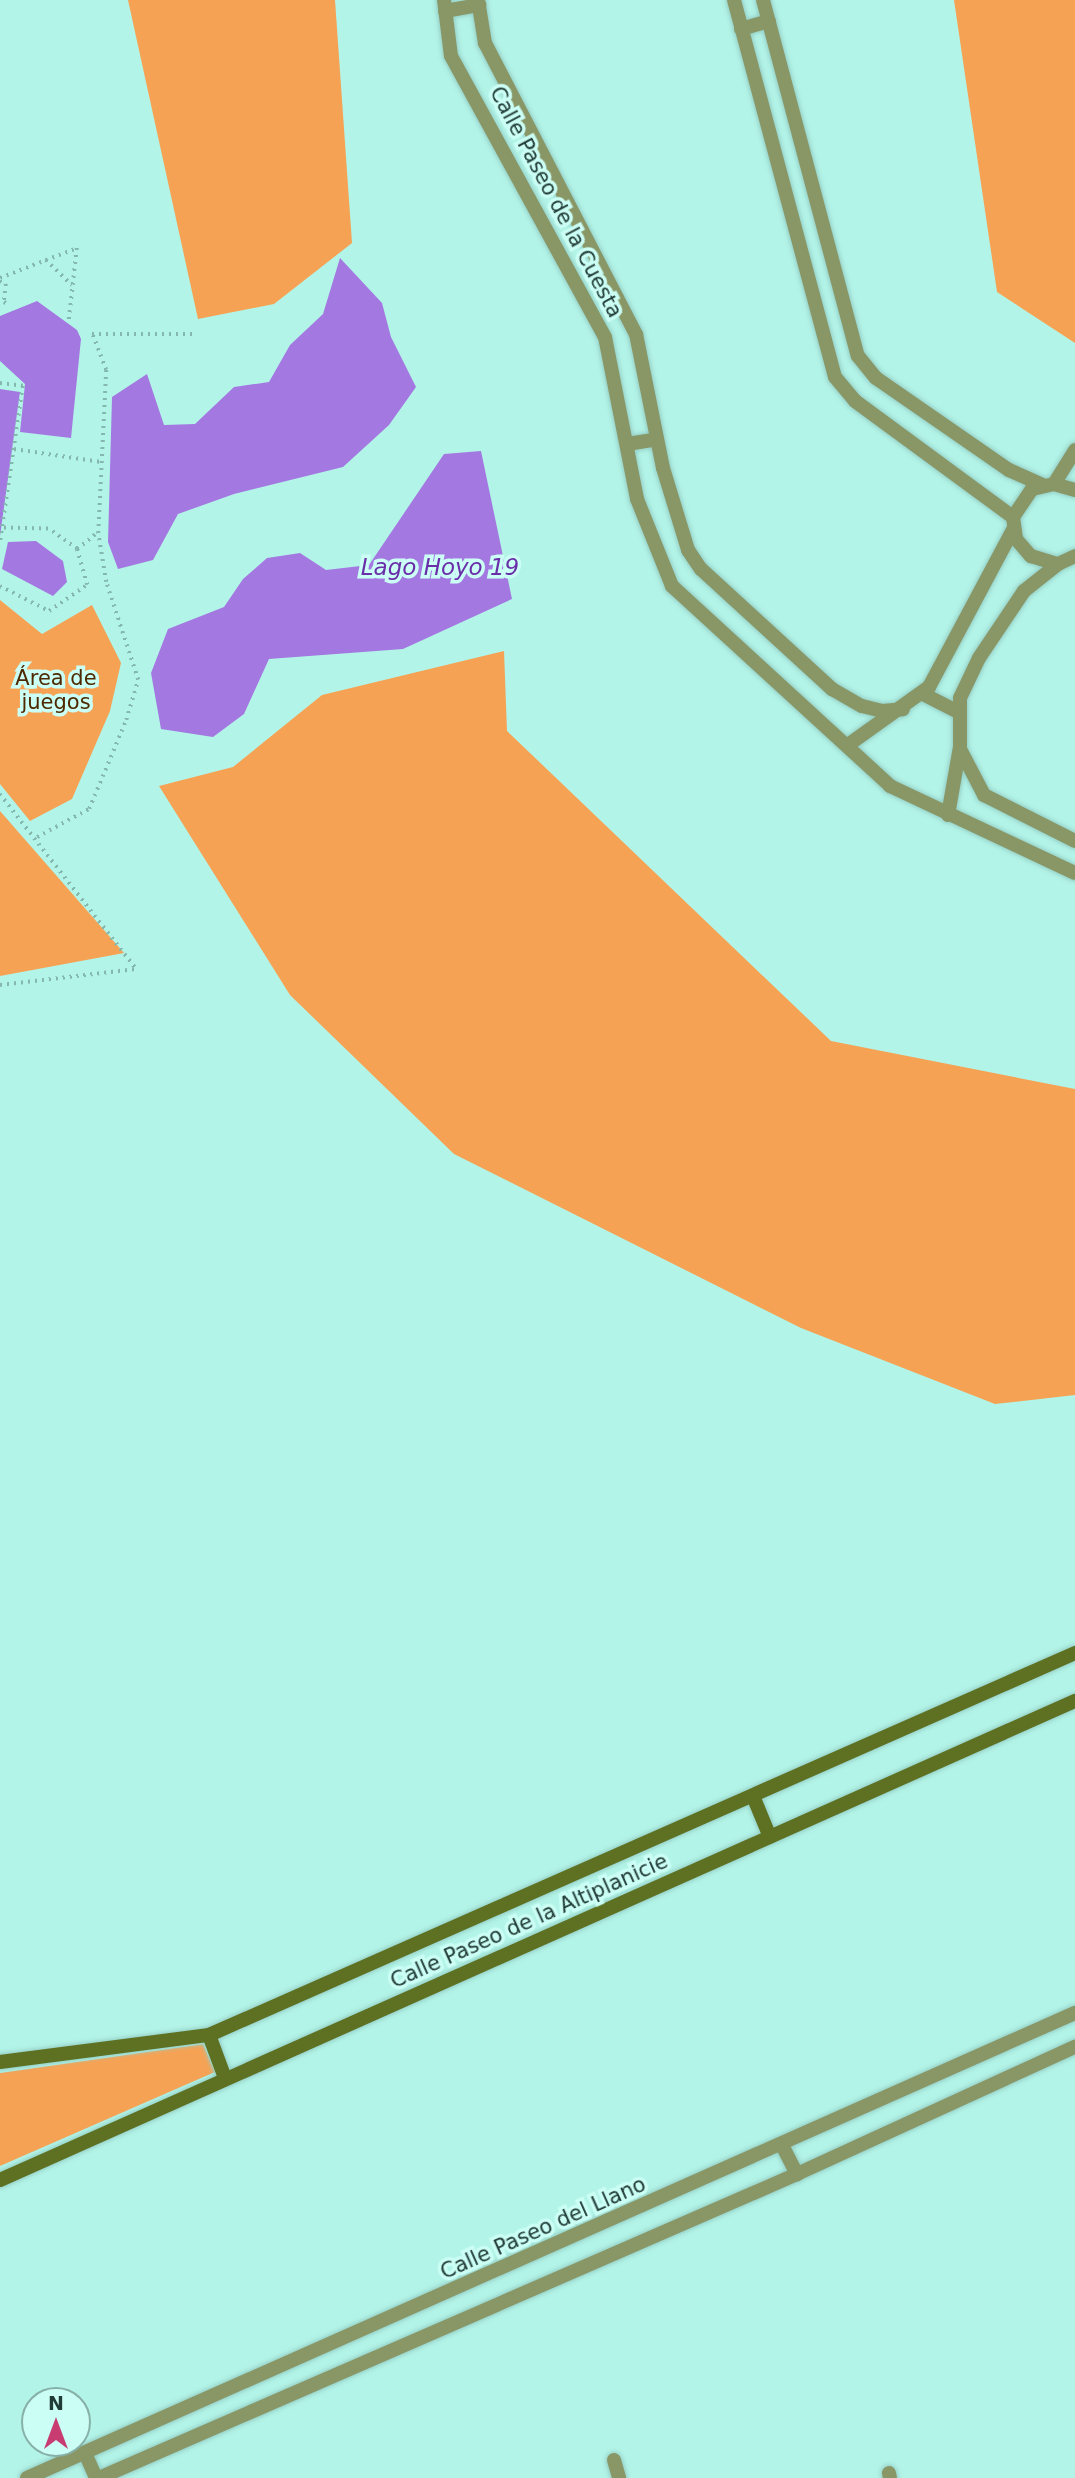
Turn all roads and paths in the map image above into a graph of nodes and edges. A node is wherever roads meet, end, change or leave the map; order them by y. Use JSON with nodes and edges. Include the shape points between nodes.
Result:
{"nodes":[{"id":1,"x":734,"y":0,"type":"edge"},
{"id":2,"x":763,"y":0,"type":"edge"},
{"id":3,"x":479,"y":3,"type":"edge"},
{"id":4,"x":444,"y":5,"type":"edge"},
{"id":5,"x":769,"y":21,"type":"junction"},
{"id":6,"x":741,"y":29,"type":"junction"},
{"id":7,"x":46,"y":260,"type":"junction"},
{"id":8,"x":0,"y":279,"type":"edge"},
{"id":9,"x":73,"y":286,"type":"junction"},
{"id":10,"x":7,"y":304,"type":"dead end"},
{"id":11,"x":69,"y":320,"type":"dead end"},
{"id":12,"x":194,"y":334,"type":"dead end"},
{"id":13,"x":0,"y":383,"type":"edge"},
{"id":14,"x":657,"y":439,"type":"junction"},
{"id":15,"x":626,"y":444,"type":"junction"},
{"id":16,"x":14,"y":449,"type":"junction"},
{"id":17,"x":1075,"y":450,"type":"edge"},
{"id":18,"x":101,"y":462,"type":"junction"},
{"id":19,"x":1048,"y":484,"type":"junction"},
{"id":20,"x":1075,"y":490,"type":"edge"},
{"id":21,"x":1013,"y":523,"type":"junction"},
{"id":22,"x":2,"y":528,"type":"junction"},
{"id":23,"x":98,"y":533,"type":"junction"},
{"id":24,"x":0,"y":544,"type":"edge"},
{"id":25,"x":77,"y":549,"type":"junction"},
{"id":26,"x":1069,"y":561,"type":"edge"},
{"id":27,"x":0,"y":586,"type":"edge"},
{"id":28,"x":923,"y":694,"type":"junction"},
{"id":29,"x":903,"y":709,"type":"junction"},
{"id":30,"x":957,"y":711,"type":"junction"},
{"id":31,"x":848,"y":745,"type":"junction"},
{"id":32,"x":960,"y":747,"type":"junction"},
{"id":33,"x":0,"y":794,"type":"edge"},
{"id":34,"x":948,"y":815,"type":"junction"},
{"id":35,"x":37,"y":837,"type":"junction"},
{"id":36,"x":1075,"y":841,"type":"edge"},
{"id":37,"x":1075,"y":873,"type":"edge"},
{"id":38,"x":0,"y":985,"type":"edge"},
{"id":39,"x":1075,"y":1653,"type":"edge"},
{"id":40,"x":1075,"y":1701,"type":"edge"},
{"id":41,"x":753,"y":1796,"type":"junction"},
{"id":42,"x":770,"y":1837,"type":"junction"},
{"id":43,"x":1075,"y":2012,"type":"edge"},
{"id":44,"x":209,"y":2035,"type":"junction"},
{"id":45,"x":1075,"y":2047,"type":"edge"},
{"id":46,"x":0,"y":2062,"type":"edge"},
{"id":47,"x":225,"y":2078,"type":"junction"},
{"id":48,"x":782,"y":2145,"type":"junction"},
{"id":49,"x":797,"y":2174,"type":"junction"},
{"id":50,"x":0,"y":2180,"type":"edge"},
{"id":51,"x":91,"y":2450,"type":"edge"},
{"id":52,"x":76,"y":2457,"type":"edge"},
{"id":53,"x":87,"y":2457,"type":"edge"},
{"id":54,"x":614,"y":2460,"type":"dead end"},
{"id":55,"x":26,"y":2478,"type":"edge"},
{"id":56,"x":98,"y":2478,"type":"edge"},
{"id":57,"x":619,"y":2478,"type":"edge"}],
"edges":[{"from":1,"to":6,"type":"street"},
{"from":2,"to":5,"type":"street"},
{"from":3,"to":4,"type":"street"},
{"from":3,"to":14,"type":"street","name":"Calle Paseo de la Cuesta","via":[[485,43],[636,334]]},
{"from":4,"to":15,"type":"street","name":"Calle Paseo de la Cuesta","via":[[451,56],[605,337]]},
{"from":5,"to":6,"type":"street"},
{"from":5,"to":19,"type":"street","via":[[858,356],[876,379],[1009,471]]},
{"from":6,"to":21,"type":"street","via":[[835,377],[855,401]]},
{"from":7,"to":8,"type":"path"},
{"from":7,"to":9,"type":"path"},
{"from":7,"to":9,"type":"path","via":[[78,248]]},
{"from":8,"to":10,"type":"path","via":[[6,284]]},
{"from":9,"to":11,"type":"path"},
{"from":12,"to":18,"type":"path","via":[[92,334],[106,370]]},
{"from":13,"to":16,"type":"path","via":[[23,386]]},
{"from":14,"to":15,"type":"street"},
{"from":14,"to":29,"type":"street","name":"Calle Paseo de la Cuesta","via":[[688,550],[701,569],[832,690],[862,706],[882,711]]},
{"from":15,"to":31,"type":"street","name":"Calle Paseo de la Cuesta","via":[[637,499],[672,586]]},
{"from":16,"to":18,"type":"path"},
{"from":16,"to":22,"type":"path"},
{"from":17,"to":19,"type":"street"},
{"from":18,"to":23,"type":"path"},
{"from":19,"to":20,"type":"street"},
{"from":19,"to":21,"type":"street","via":[[1023,497]]},
{"from":21,"to":26,"type":"street","via":[[1031,556]]},
{"from":21,"to":28,"type":"street","via":[[972,615]]},
{"from":22,"to":24,"type":"path"},
{"from":22,"to":25,"type":"path","via":[[48,529]]},
{"from":23,"to":25,"type":"path"},
{"from":23,"to":35,"type":"path","via":[[106,582],[138,680],[127,720],[89,809]]},
{"from":25,"to":27,"type":"path","via":[[87,585],[49,611]]},
{"from":26,"to":30,"type":"street","via":[[1024,591],[996,629]]},
{"from":28,"to":29,"type":"street"},
{"from":28,"to":30,"type":"street"},
{"from":29,"to":31,"type":"street"},
{"from":30,"to":32,"type":"street"},
{"from":31,"to":34,"type":"street","name":"Calle Paseo de la Cuesta","via":[[890,786]]},
{"from":32,"to":34,"type":"street"},
{"from":32,"to":36,"type":"street","via":[[984,795]]},
{"from":33,"to":35,"type":"path"},
{"from":34,"to":37,"type":"street","name":"Calle Paseo de la Cuesta"},
{"from":35,"to":38,"type":"path","via":[[136,969]]},
{"from":39,"to":41,"type":"street","name":"Calle Paseo de la Altiplanicie"},
{"from":40,"to":42,"type":"street","name":"Calle Paseo de la Altiplanicie"},
{"from":41,"to":42,"type":"street"},
{"from":41,"to":44,"type":"street","name":"Calle Paseo de la Altiplanicie"},
{"from":42,"to":47,"type":"street","name":"Calle Paseo de la Altiplanicie"},
{"from":43,"to":48,"type":"street","name":"Calle Paseo del Llano"},
{"from":44,"to":46,"type":"street","name":"Calle Paseo de la Altiplanicie"},
{"from":44,"to":47,"type":"street"},
{"from":45,"to":49,"type":"street"},
{"from":47,"to":50,"type":"street","name":"Calle Paseo de la Altiplanicie"},
{"from":48,"to":49,"type":"street"},
{"from":48,"to":51,"type":"street","name":"Calle Paseo del Llano"},
{"from":49,"to":56,"type":"street"},
{"from":52,"to":55,"type":"street","name":"Calle Paseo del Llano"},
{"from":53,"to":56,"type":"street"},
{"from":54,"to":57,"type":"street"}]}
